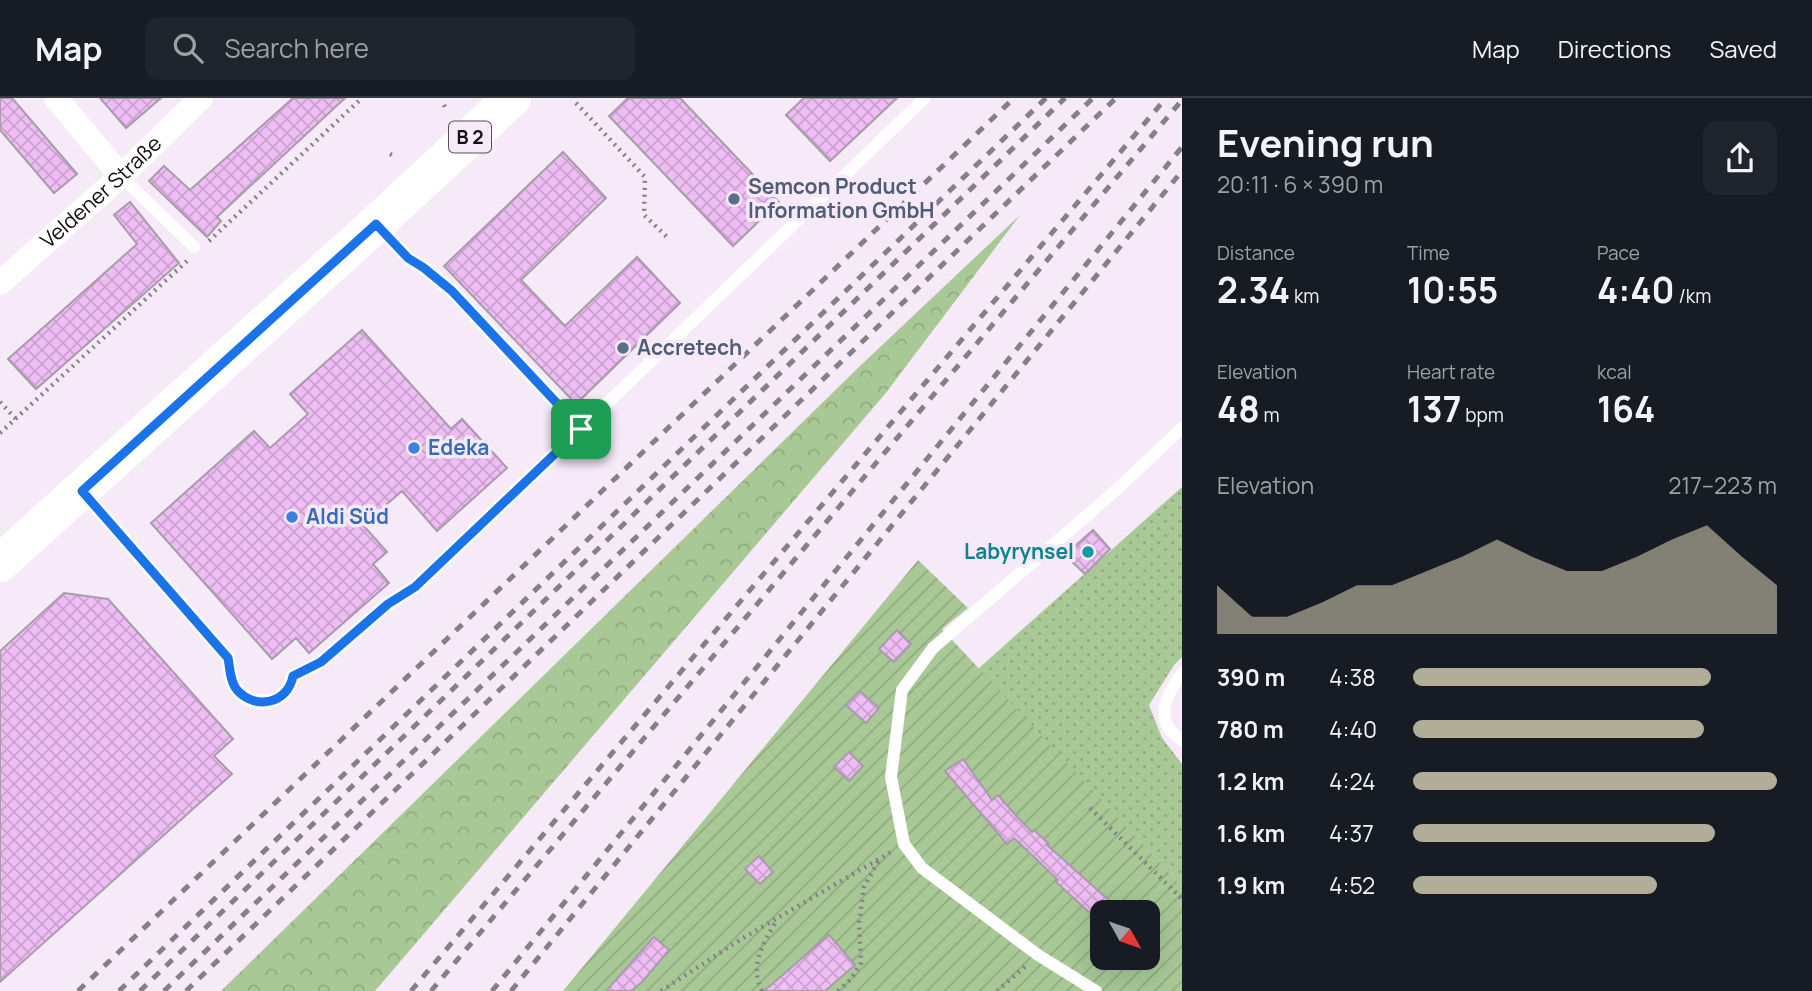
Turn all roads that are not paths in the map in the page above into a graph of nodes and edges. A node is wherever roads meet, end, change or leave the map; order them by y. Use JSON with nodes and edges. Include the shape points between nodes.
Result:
{"nodes":[{"id":1,"x":56,"y":98,"type":"edge"},
{"id":2,"x":201,"y":98,"type":"edge"},
{"id":3,"x":512,"y":98,"type":"edge"},
{"id":4,"x":925,"y":98,"type":"edge"},
{"id":5,"x":121,"y":176,"type":"junction"},
{"id":6,"x":376,"y":224,"type":"junction"},
{"id":7,"x":194,"y":247,"type":"dead end"},
{"id":8,"x":0,"y":283,"type":"edge"},
{"id":9,"x":1182,"y":428,"type":"edge"},
{"id":10,"x":581,"y":429,"type":"junction"},
{"id":11,"x":82,"y":491,"type":"junction"},
{"id":12,"x":0,"y":563,"type":"edge"},
{"id":13,"x":1182,"y":673,"type":"edge"},
{"id":14,"x":1182,"y":740,"type":"edge"},
{"id":15,"x":1096,"y":991,"type":"edge"}],
"edges":[{"from":1,"to":5,"type":"street"},
{"from":2,"to":5,"type":"street","name":"Veldener Straße"},
{"from":3,"to":6,"type":"main road","number":"B 2"},
{"from":4,"to":10,"type":"lane"},
{"from":5,"to":7,"type":"lane"},
{"from":5,"to":8,"type":"street","name":"Veldener Straße"},
{"from":6,"to":10,"type":"lane","via":[[408,258],[452,291]]},
{"from":6,"to":11,"type":"main road","number":"B 2"},
{"from":9,"to":15,"type":"lane","via":[[933,648],[902,690],[891,777],[904,844],[922,869],[1038,955]]},
{"from":10,"to":11,"type":"lane","via":[[415,587],[388,604],[321,662],[293,676],[289,690],[275,701],[254,701],[237,691],[228,658]]},
{"from":11,"to":12,"type":"main road","number":"B 2"},
{"from":13,"to":14,"type":"lane","via":[[1167,694],[1164,720]]}]}
